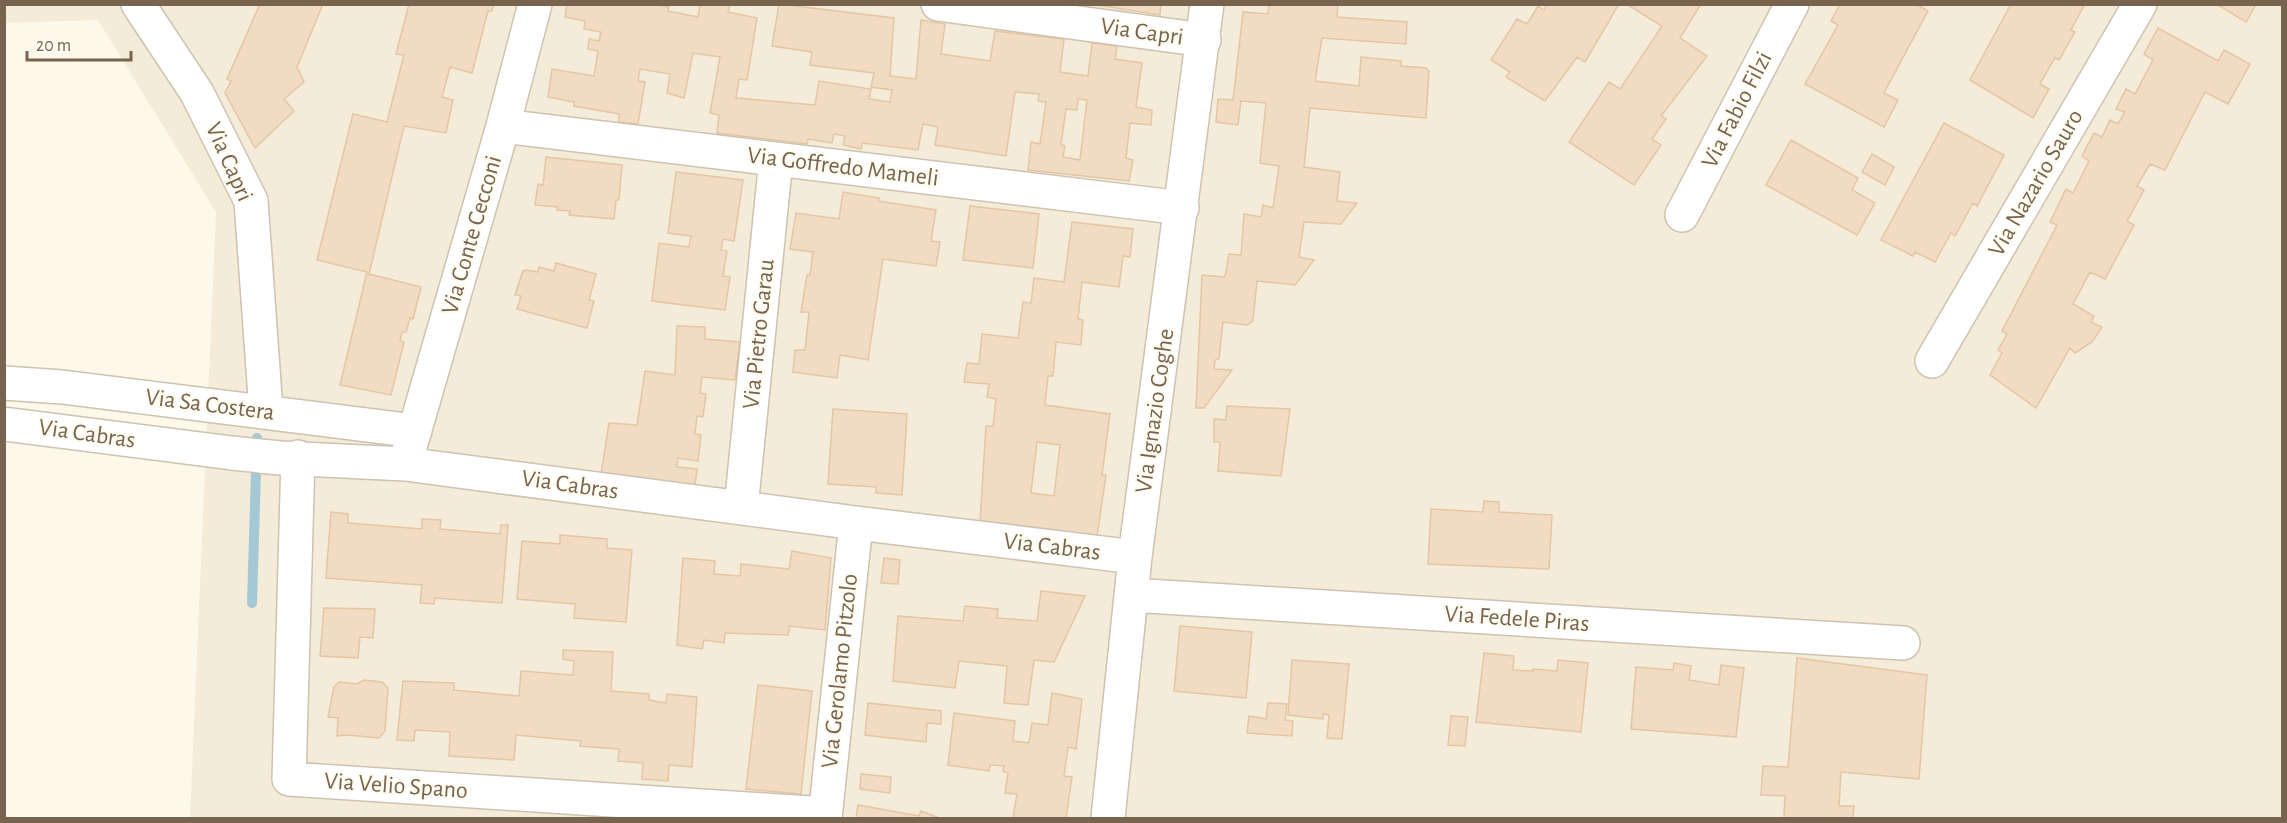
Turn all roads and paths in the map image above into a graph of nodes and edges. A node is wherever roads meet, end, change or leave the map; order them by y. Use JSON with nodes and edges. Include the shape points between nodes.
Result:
{"nodes":[{"id":1,"x":138,"y":4,"type":"edge"},
{"id":2,"x":535,"y":4,"type":"edge"},
{"id":3,"x":938,"y":4,"type":"edge"},
{"id":4,"x":1207,"y":4,"type":"edge"},
{"id":5,"x":1792,"y":4,"type":"edge"},
{"id":6,"x":2140,"y":4,"type":"edge"},
{"id":7,"x":1204,"y":40,"type":"junction"},
{"id":8,"x":503,"y":126,"type":"junction"},
{"id":9,"x":776,"y":159,"type":"junction"},
{"id":10,"x":1182,"y":208,"type":"junction"},
{"id":11,"x":1682,"y":215,"type":"dead end"},
{"id":12,"x":1932,"y":362,"type":"dead end"},
{"id":13,"x":4,"y":383,"type":"edge"},
{"id":14,"x":266,"y":411,"type":"junction"},
{"id":15,"x":4,"y":424,"type":"edge"},
{"id":16,"x":415,"y":431,"type":"junction"},
{"id":17,"x":289,"y":458,"type":"junction"},
{"id":18,"x":405,"y":464,"type":"junction"},
{"id":19,"x":741,"y":508,"type":"junction"},
{"id":20,"x":856,"y":523,"type":"junction"},
{"id":21,"x":1135,"y":557,"type":"junction"},
{"id":22,"x":1131,"y":595,"type":"junction"},
{"id":23,"x":1903,"y":643,"type":"dead end"},
{"id":24,"x":825,"y":816,"type":"edge"},
{"id":25,"x":1108,"y":819,"type":"edge"}],
"edges":[{"from":1,"to":14,"type":"street","name":"Via Capri","via":[[197,93],[251,201]]},
{"from":2,"to":8,"type":"street","name":"Via Conte Cecconi"},
{"from":3,"to":7,"type":"street","name":"Via Capri"},
{"from":4,"to":7,"type":"street","name":"Via Ignazio Coghe"},
{"from":5,"to":11,"type":"street","name":"Via Fabio Filzi"},
{"from":6,"to":12,"type":"street","name":"Via Nazario Sauro"},
{"from":7,"to":10,"type":"street","name":"Via Ignazio Coghe"},
{"from":8,"to":9,"type":"street","name":"Via Goffredo Mameli"},
{"from":8,"to":16,"type":"street","name":"Via Conte Cecconi"},
{"from":9,"to":10,"type":"street","name":"Via Goffredo Mameli"},
{"from":9,"to":19,"type":"street","name":"Via Pietro Garau"},
{"from":10,"to":21,"type":"street","name":"Via Ignazio Coghe"},
{"from":13,"to":14,"type":"street","name":"Via Sa Costera"},
{"from":14,"to":16,"type":"street","name":"Via Sa Costera"},
{"from":15,"to":17,"type":"street","name":"Via Cabras"},
{"from":16,"to":18,"type":"street","name":"Via Conte Cecconi"},
{"from":17,"to":18,"type":"street","name":"Via Cabras"},
{"from":17,"to":24,"type":"street","name":"Via Velio Spano","via":[[289,779]]},
{"from":18,"to":19,"type":"street","name":"Via Cabras"},
{"from":19,"to":20,"type":"street","name":"Via Cabras"},
{"from":20,"to":21,"type":"street","name":"Via Cabras"},
{"from":20,"to":24,"type":"street","name":"Via Gerolamo Pitzolo"},
{"from":21,"to":22,"type":"street","name":"Via Ignazio Coghe"},
{"from":22,"to":23,"type":"street","name":"Via Fedele Piras"},
{"from":22,"to":25,"type":"street","name":"Via Ignazio Coghe"}]}
